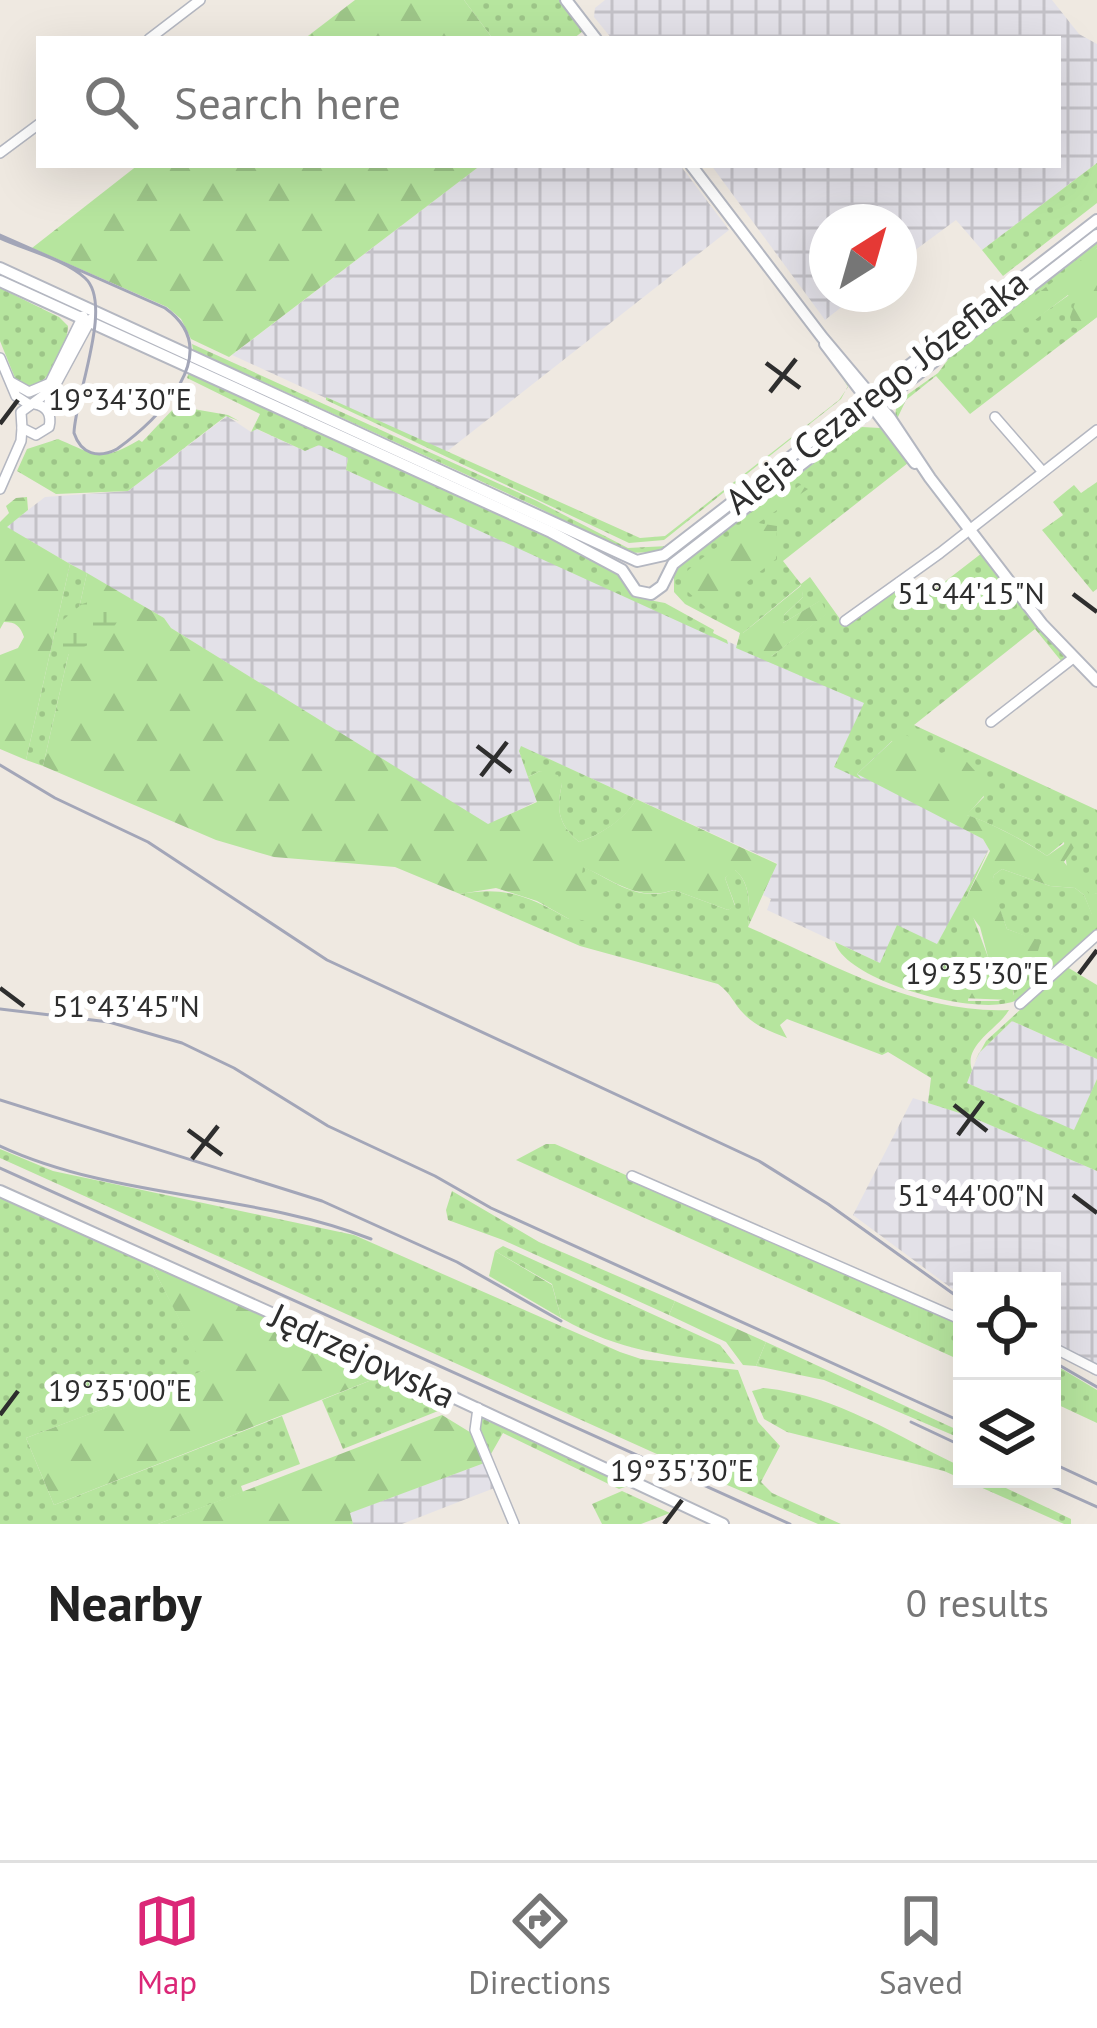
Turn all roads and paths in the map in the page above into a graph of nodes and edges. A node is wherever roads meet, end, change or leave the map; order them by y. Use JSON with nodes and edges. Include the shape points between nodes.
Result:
{"nodes":[{"id":1,"x":200,"y":0,"type":"edge"},
{"id":2,"x":566,"y":0,"type":"edge"},
{"id":3,"x":153,"y":36,"type":"edge"},
{"id":4,"x":594,"y":36,"type":"edge"},
{"id":5,"x":36,"y":126,"type":"edge"},
{"id":6,"x":0,"y":153,"type":"edge"},
{"id":7,"x":693,"y":168,"type":"edge"},
{"id":8,"x":1097,"y":220,"type":"edge"},
{"id":9,"x":1097,"y":236,"type":"edge"},
{"id":10,"x":0,"y":268,"type":"edge"},
{"id":11,"x":0,"y":281,"type":"edge"},
{"id":12,"x":88,"y":315,"type":"junction"},
{"id":13,"x":0,"y":358,"type":"edge"},
{"id":14,"x":4,"y":374,"type":"edge"},
{"id":15,"x":48,"y":384,"type":"junction"},
{"id":16,"x":872,"y":402,"type":"junction"},
{"id":17,"x":32,"y":405,"type":"junction"},
{"id":18,"x":48,"y":411,"type":"junction"},
{"id":19,"x":995,"y":417,"type":"dead end"},
{"id":20,"x":21,"y":423,"type":"junction"},
{"id":21,"x":1097,"y":430,"type":"edge"},
{"id":22,"x":36,"y":435,"type":"junction"},
{"id":23,"x":1043,"y":472,"type":"junction"},
{"id":24,"x":7,"y":476,"type":"junction"},
{"id":25,"x":0,"y":490,"type":"edge"},
{"id":26,"x":970,"y":530,"type":"junction"},
{"id":27,"x":654,"y":559,"type":"junction"},
{"id":28,"x":637,"y":561,"type":"junction"},
{"id":29,"x":665,"y":574,"type":"junction"},
{"id":30,"x":629,"y":576,"type":"junction"},
{"id":31,"x":845,"y":621,"type":"dead end"},
{"id":32,"x":1072,"y":658,"type":"junction"},
{"id":33,"x":1097,"y":681,"type":"edge"},
{"id":34,"x":992,"y":722,"type":"dead end"},
{"id":35,"x":1097,"y":935,"type":"edge"},
{"id":36,"x":1020,"y":1004,"type":"dead end"},
{"id":37,"x":632,"y":1176,"type":"dead end"},
{"id":38,"x":0,"y":1191,"type":"edge"},
{"id":39,"x":953,"y":1316,"type":"edge"},
{"id":40,"x":1061,"y":1352,"type":"edge"},
{"id":41,"x":1097,"y":1370,"type":"edge"},
{"id":42,"x":478,"y":1408,"type":"junction"},
{"id":43,"x":514,"y":1524,"type":"edge"},
{"id":44,"x":723,"y":1524,"type":"edge"}],
"edges":[{"from":1,"to":3,"type":"street"},
{"from":2,"to":4,"type":"street"},
{"from":5,"to":6,"type":"street"},
{"from":7,"to":16,"type":"street"},
{"from":8,"to":16,"type":"street","name":"Aleja Cezarego Józefiaka"},
{"from":9,"to":16,"type":"street","name":"Aleja Cezarego Józefiaka"},
{"from":10,"to":12,"type":"street"},
{"from":11,"to":12,"type":"street"},
{"from":12,"to":15,"type":"street"},
{"from":12,"to":18,"type":"street"},
{"from":12,"to":28,"type":"street"},
{"from":12,"to":30,"type":"street"},
{"from":13,"to":14,"type":"street"},
{"from":14,"to":15,"type":"street","via":[[29,392]]},
{"from":14,"to":17,"type":"street"},
{"from":14,"to":20,"type":"street"},
{"from":15,"to":17,"type":"street"},
{"from":16,"to":26,"type":"street"},
{"from":16,"to":27,"type":"street","name":"Aleja Cezarego Józefiaka"},
{"from":16,"to":29,"type":"street","name":"Aleja Cezarego Józefiaka"},
{"from":17,"to":18,"type":"street"},
{"from":17,"to":20,"type":"street"},
{"from":18,"to":22,"type":"street","via":[[49,427]]},
{"from":19,"to":23,"type":"street"},
{"from":20,"to":22,"type":"street"},
{"from":20,"to":24,"type":"street"},
{"from":21,"to":23,"type":"street"},
{"from":22,"to":24,"type":"street"},
{"from":23,"to":26,"type":"street"},
{"from":24,"to":25,"type":"street"},
{"from":26,"to":31,"type":"street"},
{"from":26,"to":32,"type":"street"},
{"from":27,"to":28,"type":"street"},
{"from":27,"to":29,"type":"street"},
{"from":28,"to":30,"type":"street"},
{"from":29,"to":30,"type":"street","via":[[651,594],[636,591]]},
{"from":32,"to":33,"type":"street"},
{"from":32,"to":34,"type":"street"},
{"from":35,"to":36,"type":"street"},
{"from":37,"to":39,"type":"street"},
{"from":38,"to":42,"type":"street","name":"Jędrzejowska"},
{"from":40,"to":41,"type":"street"},
{"from":42,"to":43,"type":"street","via":[[475,1430]]},
{"from":42,"to":44,"type":"street","name":"Jędrzejowska"}]}
